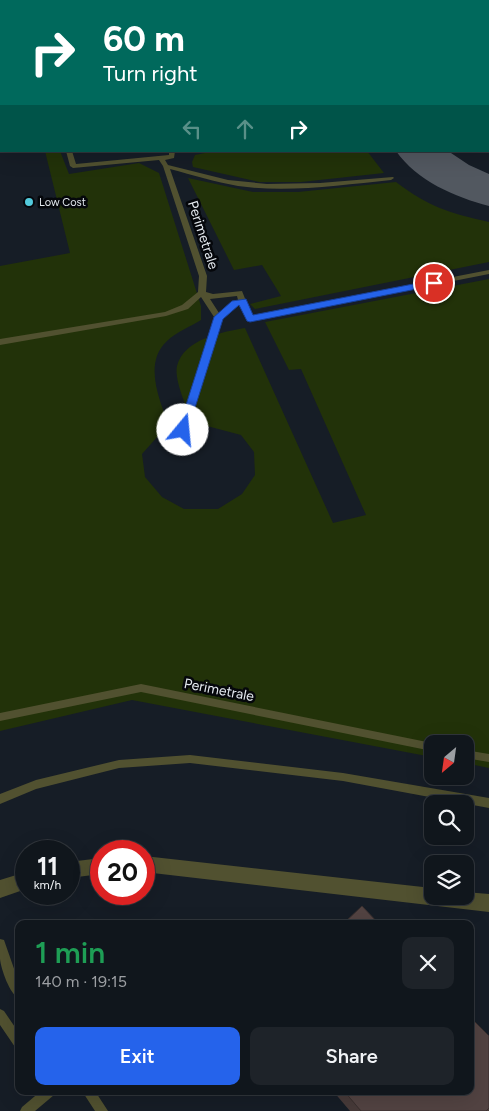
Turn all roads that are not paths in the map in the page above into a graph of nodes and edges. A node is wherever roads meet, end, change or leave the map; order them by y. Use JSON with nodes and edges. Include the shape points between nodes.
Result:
{"nodes":[{"id":1,"x":69,"y":152,"type":"edge"},
{"id":2,"x":172,"y":152,"type":"edge"},
{"id":3,"x":161,"y":158,"type":"junction"},
{"id":4,"x":166,"y":166,"type":"junction"},
{"id":5,"x":391,"y":178,"type":"dead end"},
{"id":6,"x":489,"y":272,"type":"edge"},
{"id":7,"x":202,"y":293,"type":"junction"},
{"id":8,"x":242,"y":301,"type":"junction"},
{"id":9,"x":218,"y":317,"type":"junction"},
{"id":10,"x":0,"y":342,"type":"edge"},
{"id":11,"x":183,"y":430,"type":"dead end"},
{"id":12,"x":0,"y":717,"type":"edge"},
{"id":13,"x":424,"y":745,"type":"edge"},
{"id":14,"x":474,"y":756,"type":"edge"},
{"id":15,"x":489,"y":758,"type":"edge"},
{"id":16,"x":0,"y":799,"type":"edge"},
{"id":17,"x":489,"y":803,"type":"edge"},
{"id":18,"x":155,"y":865,"type":"edge"},
{"id":19,"x":15,"y":884,"type":"edge"},
{"id":20,"x":0,"y":889,"type":"edge"},
{"id":21,"x":489,"y":903,"type":"edge"},
{"id":22,"x":0,"y":944,"type":"edge"},
{"id":23,"x":15,"y":988,"type":"edge"},
{"id":24,"x":0,"y":1015,"type":"edge"},
{"id":25,"x":15,"y":1037,"type":"edge"},
{"id":26,"x":45,"y":1095,"type":"edge"},
{"id":27,"x":91,"y":1095,"type":"edge"},
{"id":28,"x":26,"y":1111,"type":"edge"},
{"id":29,"x":102,"y":1111,"type":"edge"}],
"edges":[{"from":1,"to":3,"type":"lane","via":[[73,166]]},
{"from":2,"to":3,"type":"lane","via":[[172,157]]},
{"from":3,"to":4,"type":"lane","name":"Perimetrale"},
{"from":4,"to":5,"type":"lane","via":[[247,185],[281,187]]},
{"from":4,"to":7,"type":"lane","name":"Perimetrale","via":[[203,276]]},
{"from":6,"to":8,"type":"lane","via":[[250,319]]},
{"from":7,"to":8,"type":"lane","via":[[212,297],[239,293]]},
{"from":7,"to":9,"type":"lane"},
{"from":7,"to":10,"type":"lane","via":[[185,307],[166,314]]},
{"from":8,"to":9,"type":"lane"},
{"from":9,"to":11,"type":"lane"},
{"from":12,"to":13,"type":"lane","name":"Perimetrale","via":[[141,688]]},
{"from":14,"to":15,"type":"lane"},
{"from":16,"to":17,"type":"lane","via":[[36,785],[118,764],[190,759],[343,778]]},
{"from":18,"to":21,"type":"street"},
{"from":19,"to":20,"type":"street"},
{"from":22,"to":23,"type":"lane"},
{"from":24,"to":25,"type":"lane"},
{"from":26,"to":28,"type":"lane"},
{"from":27,"to":29,"type":"lane"}]}
